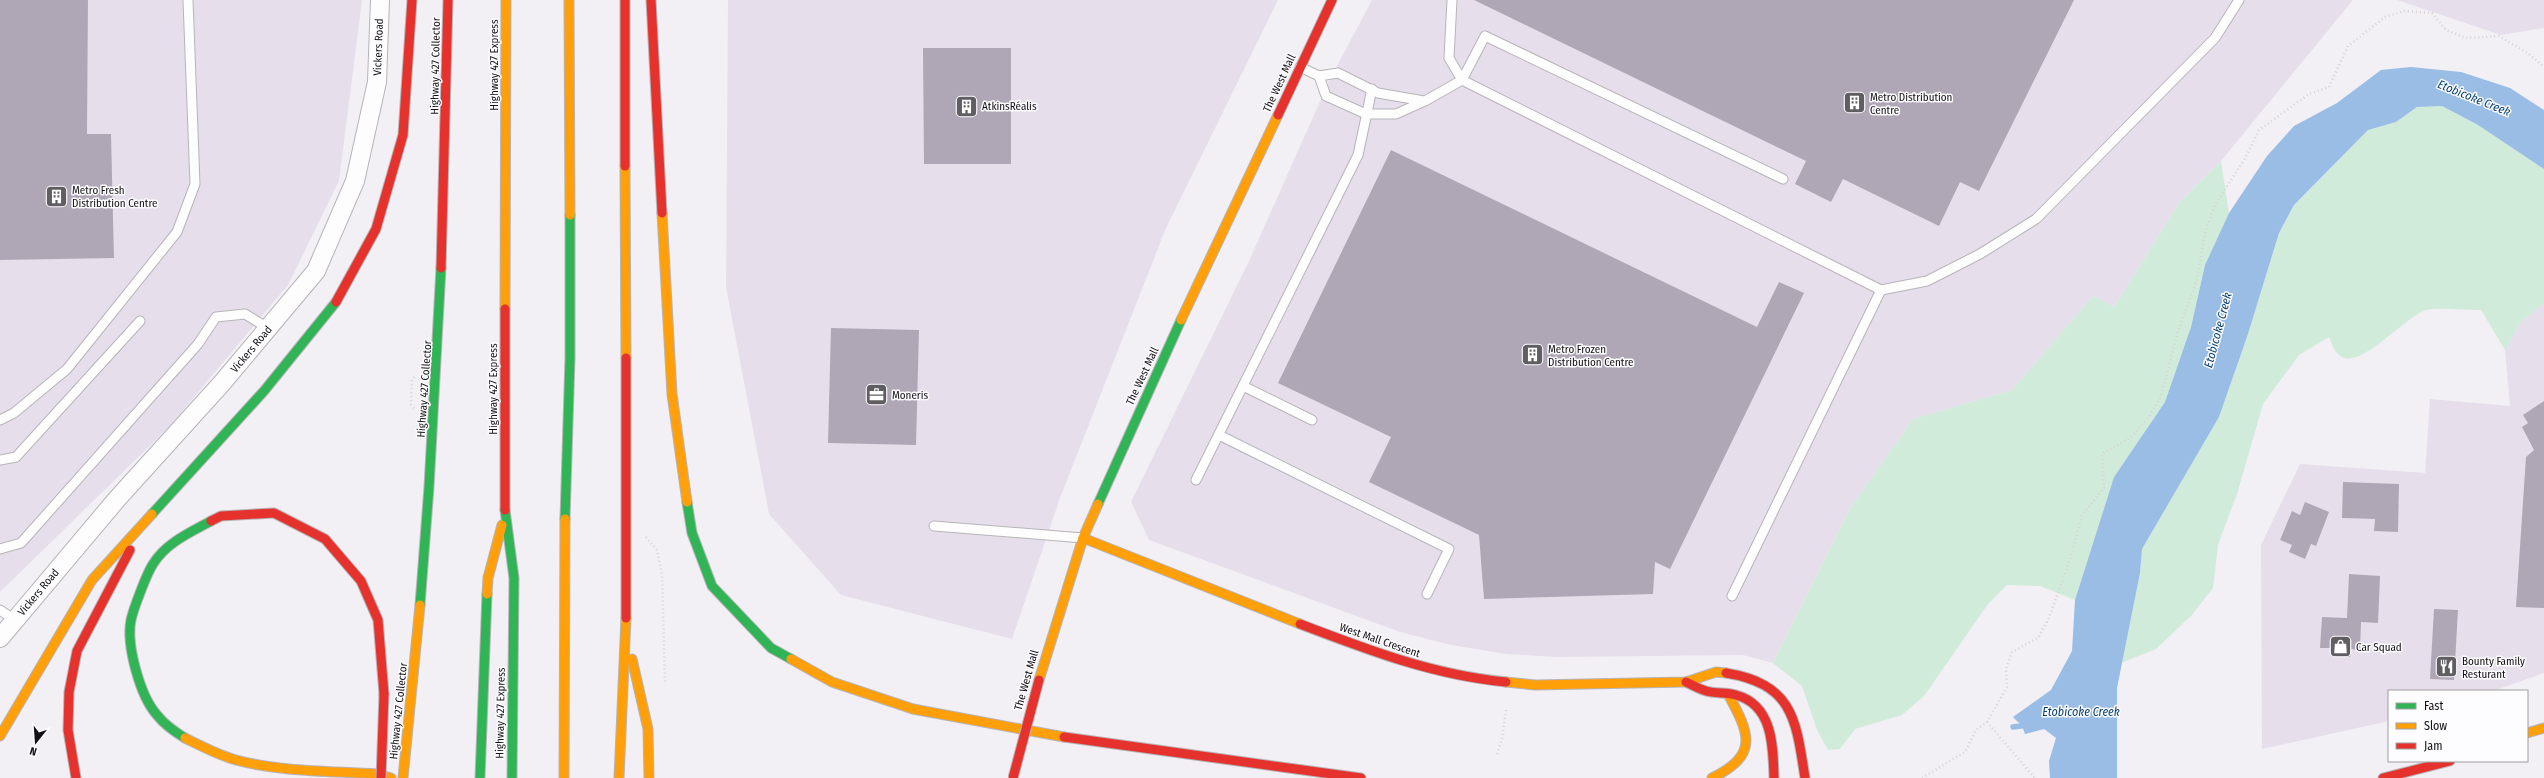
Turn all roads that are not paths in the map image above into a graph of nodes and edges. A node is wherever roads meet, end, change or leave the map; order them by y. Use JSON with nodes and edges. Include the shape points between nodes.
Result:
{"nodes":[{"id":1,"x":188,"y":0,"type":"edge"},
{"id":2,"x":380,"y":0,"type":"edge"},
{"id":3,"x":412,"y":0,"type":"edge"},
{"id":4,"x":448,"y":0,"type":"edge"},
{"id":5,"x":506,"y":0,"type":"edge"},
{"id":6,"x":569,"y":0,"type":"edge"},
{"id":7,"x":625,"y":0,"type":"edge"},
{"id":8,"x":651,"y":0,"type":"edge"},
{"id":9,"x":1332,"y":0,"type":"edge"},
{"id":10,"x":1452,"y":0,"type":"edge"},
{"id":11,"x":2239,"y":0,"type":"edge"},
{"id":12,"x":1300,"y":66,"type":"junction"},
{"id":13,"x":1319,"y":76,"type":"junction"},
{"id":14,"x":1462,"y":80,"type":"junction"},
{"id":15,"x":1372,"y":90,"type":"junction"},
{"id":16,"x":1425,"y":101,"type":"junction"},
{"id":17,"x":1366,"y":114,"type":"junction"},
{"id":18,"x":1782,"y":179,"type":"dead end"},
{"id":19,"x":1881,"y":290,"type":"junction"},
{"id":20,"x":140,"y":321,"type":"dead end"},
{"id":21,"x":268,"y":328,"type":"junction"},
{"id":22,"x":1243,"y":386,"type":"junction"},
{"id":23,"x":0,"y":420,"type":"edge"},
{"id":24,"x":1312,"y":420,"type":"dead end"},
{"id":25,"x":1219,"y":435,"type":"junction"},
{"id":26,"x":0,"y":460,"type":"edge"},
{"id":27,"x":1196,"y":480,"type":"dead end"},
{"id":28,"x":505,"y":516,"type":"junction"},
{"id":29,"x":146,"y":521,"type":"junction"},
{"id":30,"x":934,"y":526,"type":"dead end"},
{"id":31,"x":1083,"y":538,"type":"junction"},
{"id":32,"x":0,"y":549,"type":"edge"},
{"id":33,"x":1427,"y":594,"type":"dead end"},
{"id":34,"x":1732,"y":596,"type":"dead end"},
{"id":35,"x":0,"y":610,"type":"edge"},
{"id":36,"x":15,"y":620,"type":"junction"},
{"id":37,"x":626,"y":635,"type":"junction"},
{"id":38,"x":0,"y":638,"type":"edge"},
{"id":39,"x":1686,"y":682,"type":"junction"},
{"id":40,"x":1728,"y":694,"type":"junction"},
{"id":41,"x":2544,"y":728,"type":"edge"},
{"id":42,"x":2528,"y":733,"type":"edge"},
{"id":43,"x":0,"y":736,"type":"edge"},
{"id":44,"x":2446,"y":762,"type":"edge"},
{"id":45,"x":76,"y":778,"type":"edge"},
{"id":46,"x":382,"y":778,"type":"edge"},
{"id":47,"x":391,"y":778,"type":"edge"},
{"id":48,"x":403,"y":778,"type":"edge"},
{"id":49,"x":480,"y":778,"type":"edge"},
{"id":50,"x":512,"y":778,"type":"edge"},
{"id":51,"x":564,"y":778,"type":"edge"},
{"id":52,"x":620,"y":778,"type":"edge"},
{"id":53,"x":649,"y":778,"type":"edge"},
{"id":54,"x":1013,"y":778,"type":"edge"},
{"id":55,"x":1361,"y":778,"type":"edge"},
{"id":56,"x":1712,"y":778,"type":"edge"},
{"id":57,"x":1774,"y":778,"type":"edge"},
{"id":58,"x":1805,"y":778,"type":"edge"},
{"id":59,"x":2383,"y":778,"type":"edge"}],
"edges":[{"from":1,"to":23,"type":"lane","via":[[195,184],[177,232],[67,369],[14,413]]},
{"from":2,"to":21,"type":"street","name":"Vickers Road","via":[[377,82],[355,181],[316,271]]},
{"from":3,"to":29,"type":"main road","via":[[403,135],[376,229],[336,302],[264,391]]},
{"from":4,"to":48,"type":"main road","name":"Highway 427 Collector","via":[[445,197],[436,391]]},
{"from":5,"to":28,"type":"main road","name":"Highway 427 Express"},
{"from":6,"to":51,"type":"main road","via":[[570,358],[565,533]]},
{"from":7,"to":37,"type":"main road"},
{"from":8,"to":55,"type":"main road","via":[[672,394],[692,533],[712,586],[771,648],[832,682],[913,709],[1079,740]]},
{"from":9,"to":12,"type":"main road","name":"The West Mall"},
{"from":10,"to":14,"type":"lane","via":[[1449,58]]},
{"from":11,"to":19,"type":"lane","via":[[2215,38],[2036,219],[1980,254],[1927,281]]},
{"from":12,"to":13,"type":"lane"},
{"from":12,"to":31,"type":"main road","name":"The West Mall","via":[[1146,394]]},
{"from":13,"to":15,"type":"lane","via":[[1338,73]]},
{"from":13,"to":17,"type":"lane","via":[[1326,96]]},
{"from":14,"to":16,"type":"lane"},
{"from":14,"to":18,"type":"lane","via":[[1485,36]]},
{"from":14,"to":19,"type":"lane"},
{"from":15,"to":16,"type":"lane","via":[[1398,98]]},
{"from":15,"to":17,"type":"lane"},
{"from":16,"to":17,"type":"lane","via":[[1396,114]]},
{"from":17,"to":22,"type":"lane","via":[[1358,154]]},
{"from":19,"to":34,"type":"lane"},
{"from":20,"to":26,"type":"lane","via":[[16,457]]},
{"from":21,"to":32,"type":"lane","via":[[245,314],[216,317],[198,344],[21,543]]},
{"from":21,"to":36,"type":"street","name":"Vickers Road","via":[[117,499]]},
{"from":22,"to":24,"type":"lane"},
{"from":22,"to":25,"type":"lane"},
{"from":25,"to":27,"type":"lane"},
{"from":25,"to":33,"type":"lane","via":[[1449,549]]},
{"from":28,"to":49,"type":"main road","via":[[488,578]]},
{"from":28,"to":50,"type":"main road","name":"Highway 427 Express","via":[[514,578]]},
{"from":29,"to":43,"type":"main road","via":[[92,580]]},
{"from":29,"to":45,"type":"main road","via":[[77,651],[69,692],[68,730]]},
{"from":30,"to":31,"type":"lane"},
{"from":31,"to":39,"type":"main road","name":"West Mall Crescent","via":[[1379,655],[1441,673],[1483,680],[1535,684]]},
{"from":31,"to":54,"type":"main road","name":"The West Mall","bridge":true,"via":[[1039,680]]},
{"from":35,"to":36,"type":"lane"},
{"from":36,"to":38,"type":"street","name":"Vickers Road"},
{"from":37,"to":52,"type":"main road","via":[[620,725]]},
{"from":37,"to":53,"type":"main road","via":[[648,730]]},
{"from":39,"to":40,"type":"main road","name":"West Mall Crescent","via":[[1708,692]]},
{"from":39,"to":58,"type":"main road","name":"West Mall Crescent","via":[[1716,672],[1730,673],[1755,679],[1775,691],[1786,702],[1796,723]]},
{"from":40,"to":56,"type":"main road","via":[[1745,723],[1747,743],[1739,762]]},
{"from":40,"to":57,"type":"main road","name":"West Mall Crescent","via":[[1753,702],[1764,715],[1770,732]]},
{"from":41,"to":42,"type":"main road"},
{"from":44,"to":59,"type":"main road"},
{"from":46,"to":47,"type":"main road","bridge":true,"via":[[384,694],[378,620],[361,581],[325,539],[274,513],[221,516],[175,540],[153,564],[131,620],[130,642],[140,682],[156,715],[176,733],[210,751],[236,760],[280,767],[377,774]]}]}
